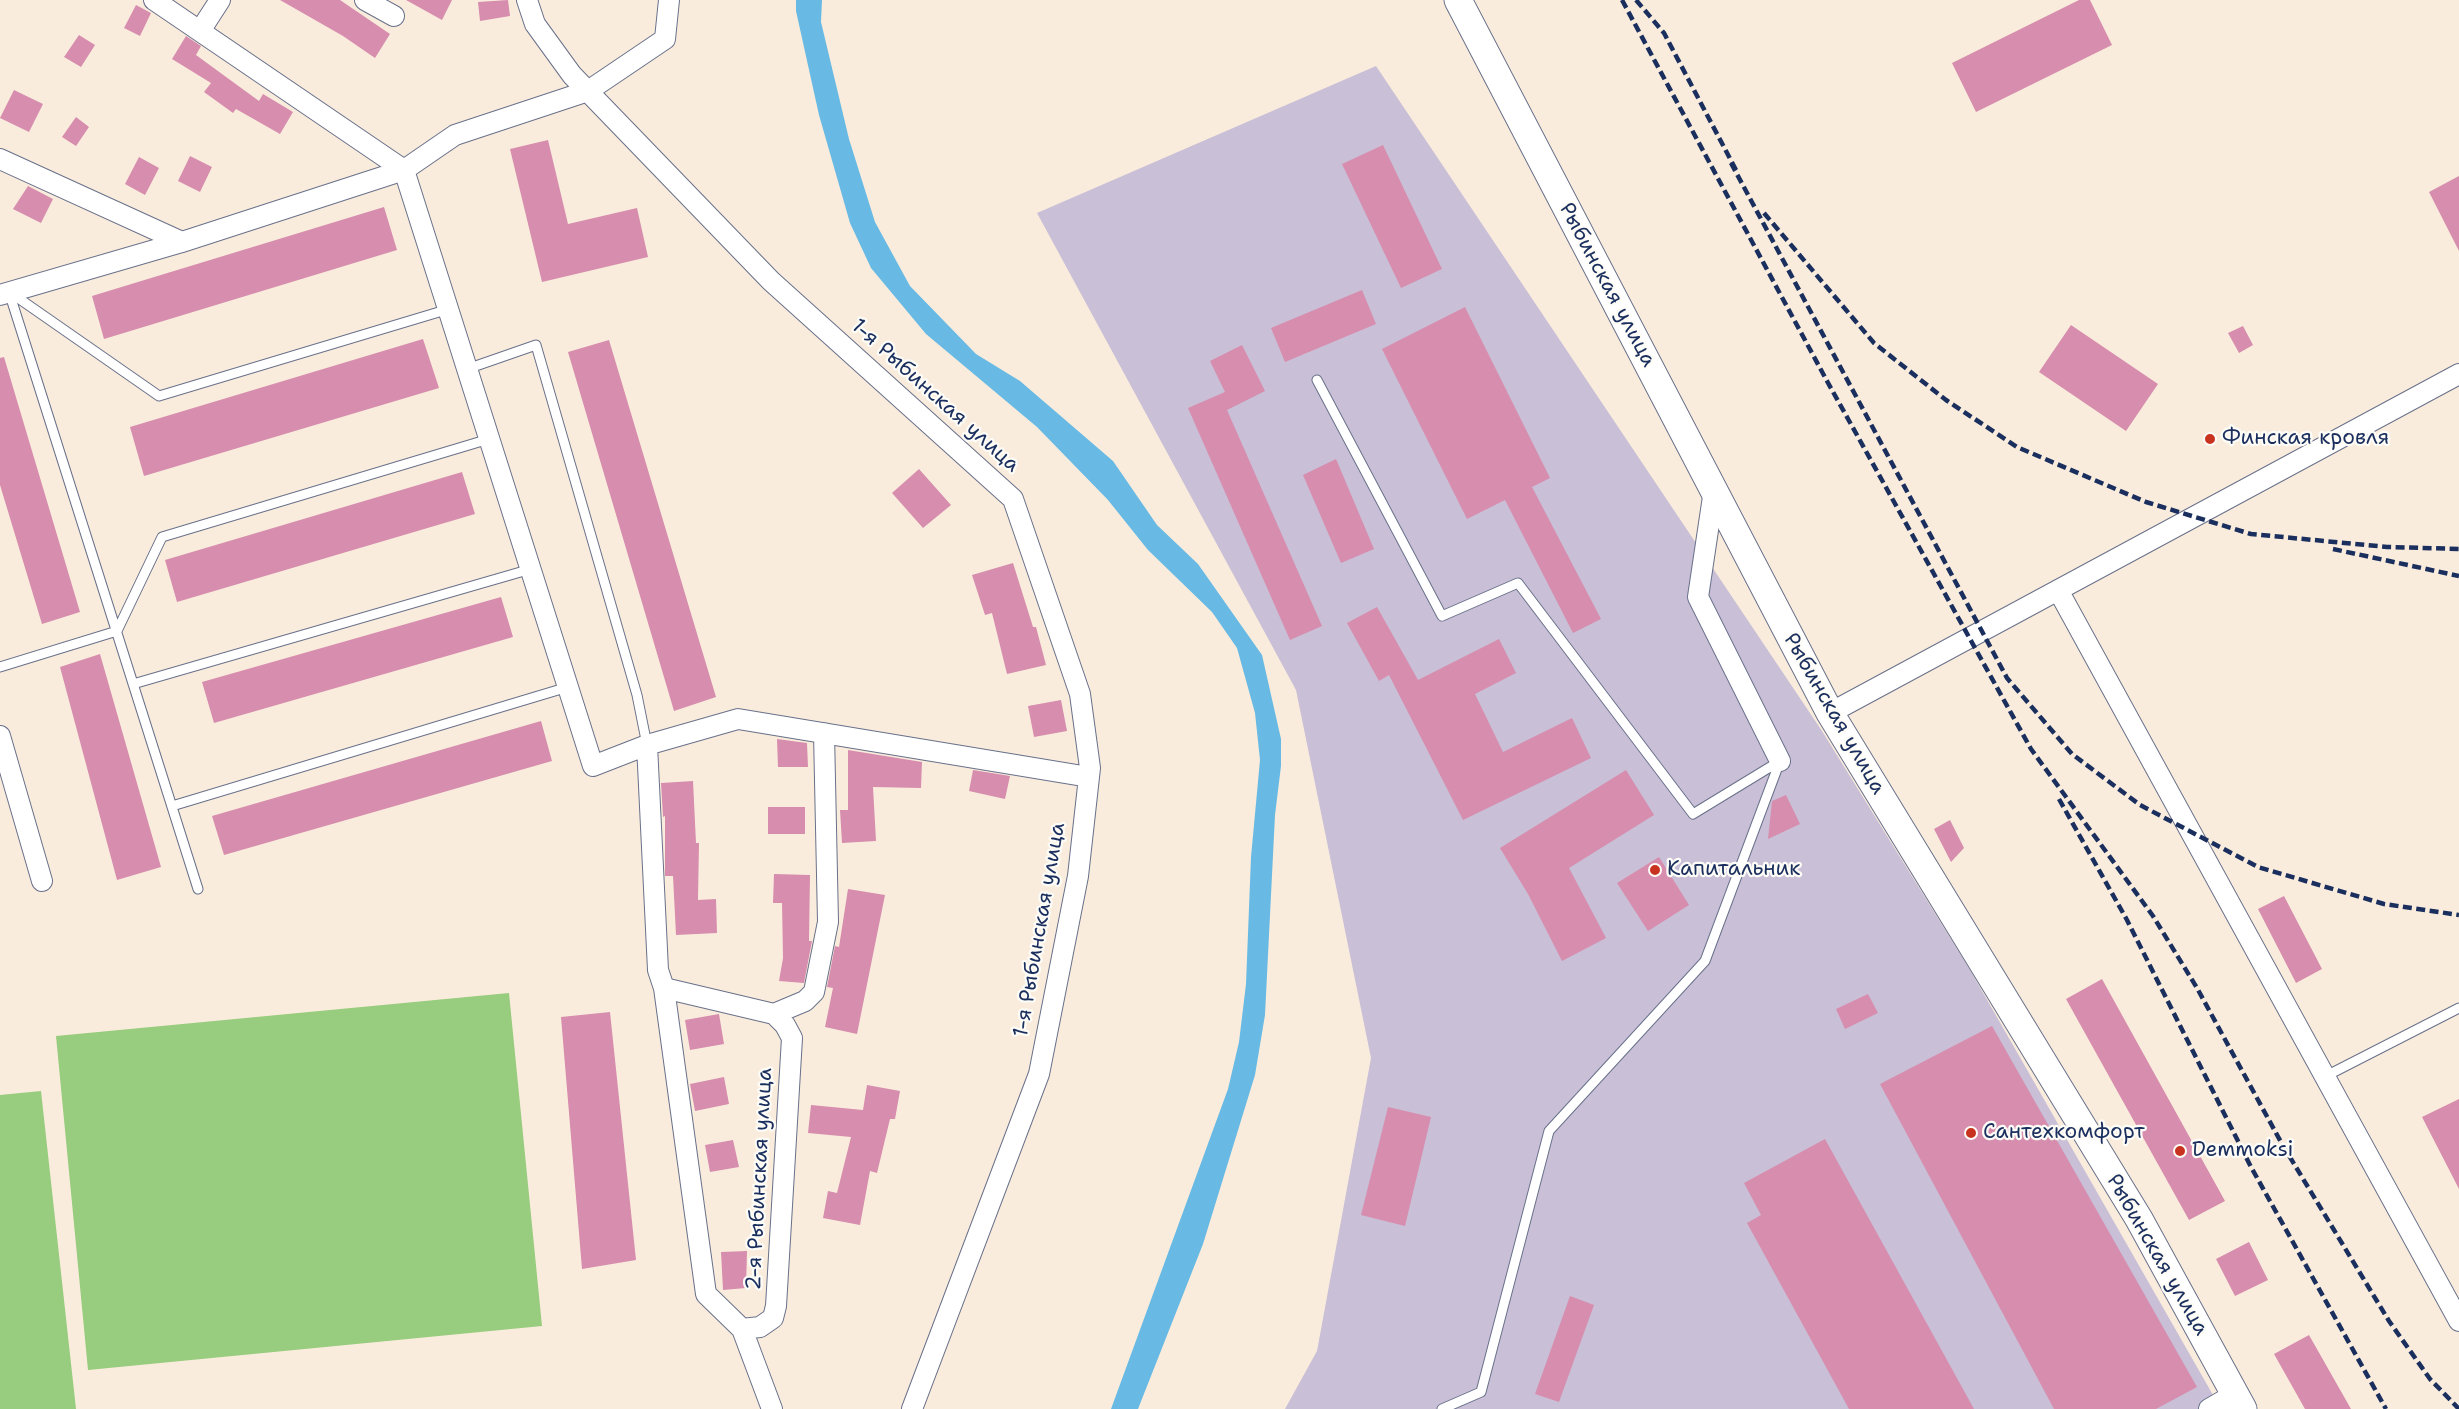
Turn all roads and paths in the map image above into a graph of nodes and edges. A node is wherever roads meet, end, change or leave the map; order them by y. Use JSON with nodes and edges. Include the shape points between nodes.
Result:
{"nodes":[{"id":1,"x":154,"y":0,"type":"edge"},
{"id":2,"x":220,"y":0,"type":"edge"},
{"id":3,"x":365,"y":0,"type":"edge"},
{"id":4,"x":527,"y":0,"type":"edge"},
{"id":5,"x":669,"y":0,"type":"edge"},
{"id":6,"x":1458,"y":0,"type":"edge"},
{"id":7,"x":394,"y":16,"type":"dead end"},
{"id":8,"x":200,"y":31,"type":"junction"},
{"id":9,"x":588,"y":91,"type":"junction"},
{"id":10,"x":0,"y":159,"type":"edge"},
{"id":11,"x":404,"y":170,"type":"junction"},
{"id":12,"x":182,"y":242,"type":"junction"},
{"id":13,"x":4,"y":293,"type":"edge"},
{"id":14,"x":449,"y":309,"type":"junction"},
{"id":15,"x":467,"y":369,"type":"junction"},
{"id":16,"x":2459,"y":374,"type":"edge"},
{"id":17,"x":1317,"y":380,"type":"dead end"},
{"id":18,"x":489,"y":439,"type":"junction"},
{"id":19,"x":1714,"y":490,"type":"junction"},
{"id":20,"x":531,"y":569,"type":"junction"},
{"id":21,"x":2058,"y":590,"type":"junction"},
{"id":22,"x":117,"y":631,"type":"junction"},
{"id":23,"x":0,"y":667,"type":"edge"},
{"id":24,"x":133,"y":684,"type":"junction"},
{"id":25,"x":568,"y":687,"type":"junction"},
{"id":26,"x":1830,"y":713,"type":"junction"},
{"id":27,"x":824,"y":733,"type":"junction"},
{"id":28,"x":0,"y":736,"type":"edge"},
{"id":29,"x":647,"y":745,"type":"junction"},
{"id":30,"x":1780,"y":761,"type":"junction"},
{"id":31,"x":1089,"y":777,"type":"junction"},
{"id":32,"x":172,"y":806,"type":"junction"},
{"id":33,"x":42,"y":880,"type":"dead end"},
{"id":34,"x":198,"y":889,"type":"dead end"},
{"id":35,"x":664,"y":988,"type":"junction"},
{"id":36,"x":2459,"y":1008,"type":"edge"},
{"id":37,"x":774,"y":1014,"type":"junction"},
{"id":38,"x":2326,"y":1076,"type":"junction"},
{"id":39,"x":2459,"y":1321,"type":"edge"},
{"id":40,"x":742,"y":1329,"type":"junction"},
{"id":41,"x":2239,"y":1401,"type":"edge"},
{"id":42,"x":772,"y":1409,"type":"edge"},
{"id":43,"x":912,"y":1409,"type":"edge"},
{"id":44,"x":1442,"y":1409,"type":"edge"},
{"id":45,"x":2209,"y":1409,"type":"edge"}],
"edges":[{"from":1,"to":8,"type":"street"},
{"from":2,"to":8,"type":"street"},
{"from":3,"to":7,"type":"street"},
{"from":4,"to":9,"type":"street","name":"1-я Рыбинская улица","via":[[535,24]]},
{"from":5,"to":9,"type":"street","via":[[665,39]]},
{"from":6,"to":19,"type":"main road","name":"Рыбинская улица"},
{"from":8,"to":11,"type":"street"},
{"from":9,"to":11,"type":"street","via":[[455,135]]},
{"from":9,"to":31,"type":"street","name":"1-я Рыбинская улица","via":[[771,281],[1013,499],[1080,694]]},
{"from":10,"to":12,"type":"street"},
{"from":11,"to":12,"type":"street"},
{"from":11,"to":14,"type":"street"},
{"from":12,"to":13,"type":"street"},
{"from":13,"to":14,"type":"lane","via":[[159,396]]},
{"from":13,"to":22,"type":"lane"},
{"from":14,"to":15,"type":"street"},
{"from":15,"to":18,"type":"street"},
{"from":15,"to":29,"type":"lane","via":[[536,345],[637,695]]},
{"from":16,"to":21,"type":"street"},
{"from":17,"to":30,"type":"lane","via":[[1442,616],[1518,583],[1693,814]]},
{"from":18,"to":20,"type":"street"},
{"from":18,"to":22,"type":"lane","via":[[162,537]]},
{"from":19,"to":26,"type":"main road","name":"Рыбинская улица"},
{"from":19,"to":30,"type":"street","via":[[1698,597]]},
{"from":20,"to":24,"type":"lane"},
{"from":20,"to":25,"type":"street"},
{"from":21,"to":26,"type":"street"},
{"from":21,"to":38,"type":"street"},
{"from":22,"to":23,"type":"lane"},
{"from":22,"to":24,"type":"lane"},
{"from":24,"to":32,"type":"lane"},
{"from":25,"to":29,"type":"street","via":[[593,766]]},
{"from":25,"to":32,"type":"lane"},
{"from":26,"to":41,"type":"main road","name":"Рыбинская улица","via":[[2139,1219]]},
{"from":27,"to":29,"type":"street","via":[[738,719]]},
{"from":27,"to":31,"type":"street"},
{"from":27,"to":37,"type":"street","via":[[828,922],[814,992],[805,1001]]},
{"from":28,"to":33,"type":"street"},
{"from":29,"to":35,"type":"street","via":[[658,970]]},
{"from":30,"to":44,"type":"lane","via":[[1705,961],[1549,1131],[1481,1392]]},
{"from":31,"to":43,"type":"street","name":"1-я Рыбинская улица","via":[[1078,876],[1039,1074]]},
{"from":32,"to":34,"type":"lane"},
{"from":35,"to":37,"type":"street"},
{"from":35,"to":40,"type":"street","via":[[706,1294]]},
{"from":36,"to":38,"type":"lane"},
{"from":37,"to":40,"type":"street","name":"2-я Рыбинская улица","via":[[792,1038],[776,1306],[773,1318],[760,1327]]},
{"from":38,"to":39,"type":"street"},
{"from":40,"to":42,"type":"street"},
{"from":41,"to":45,"type":"street"}]}
